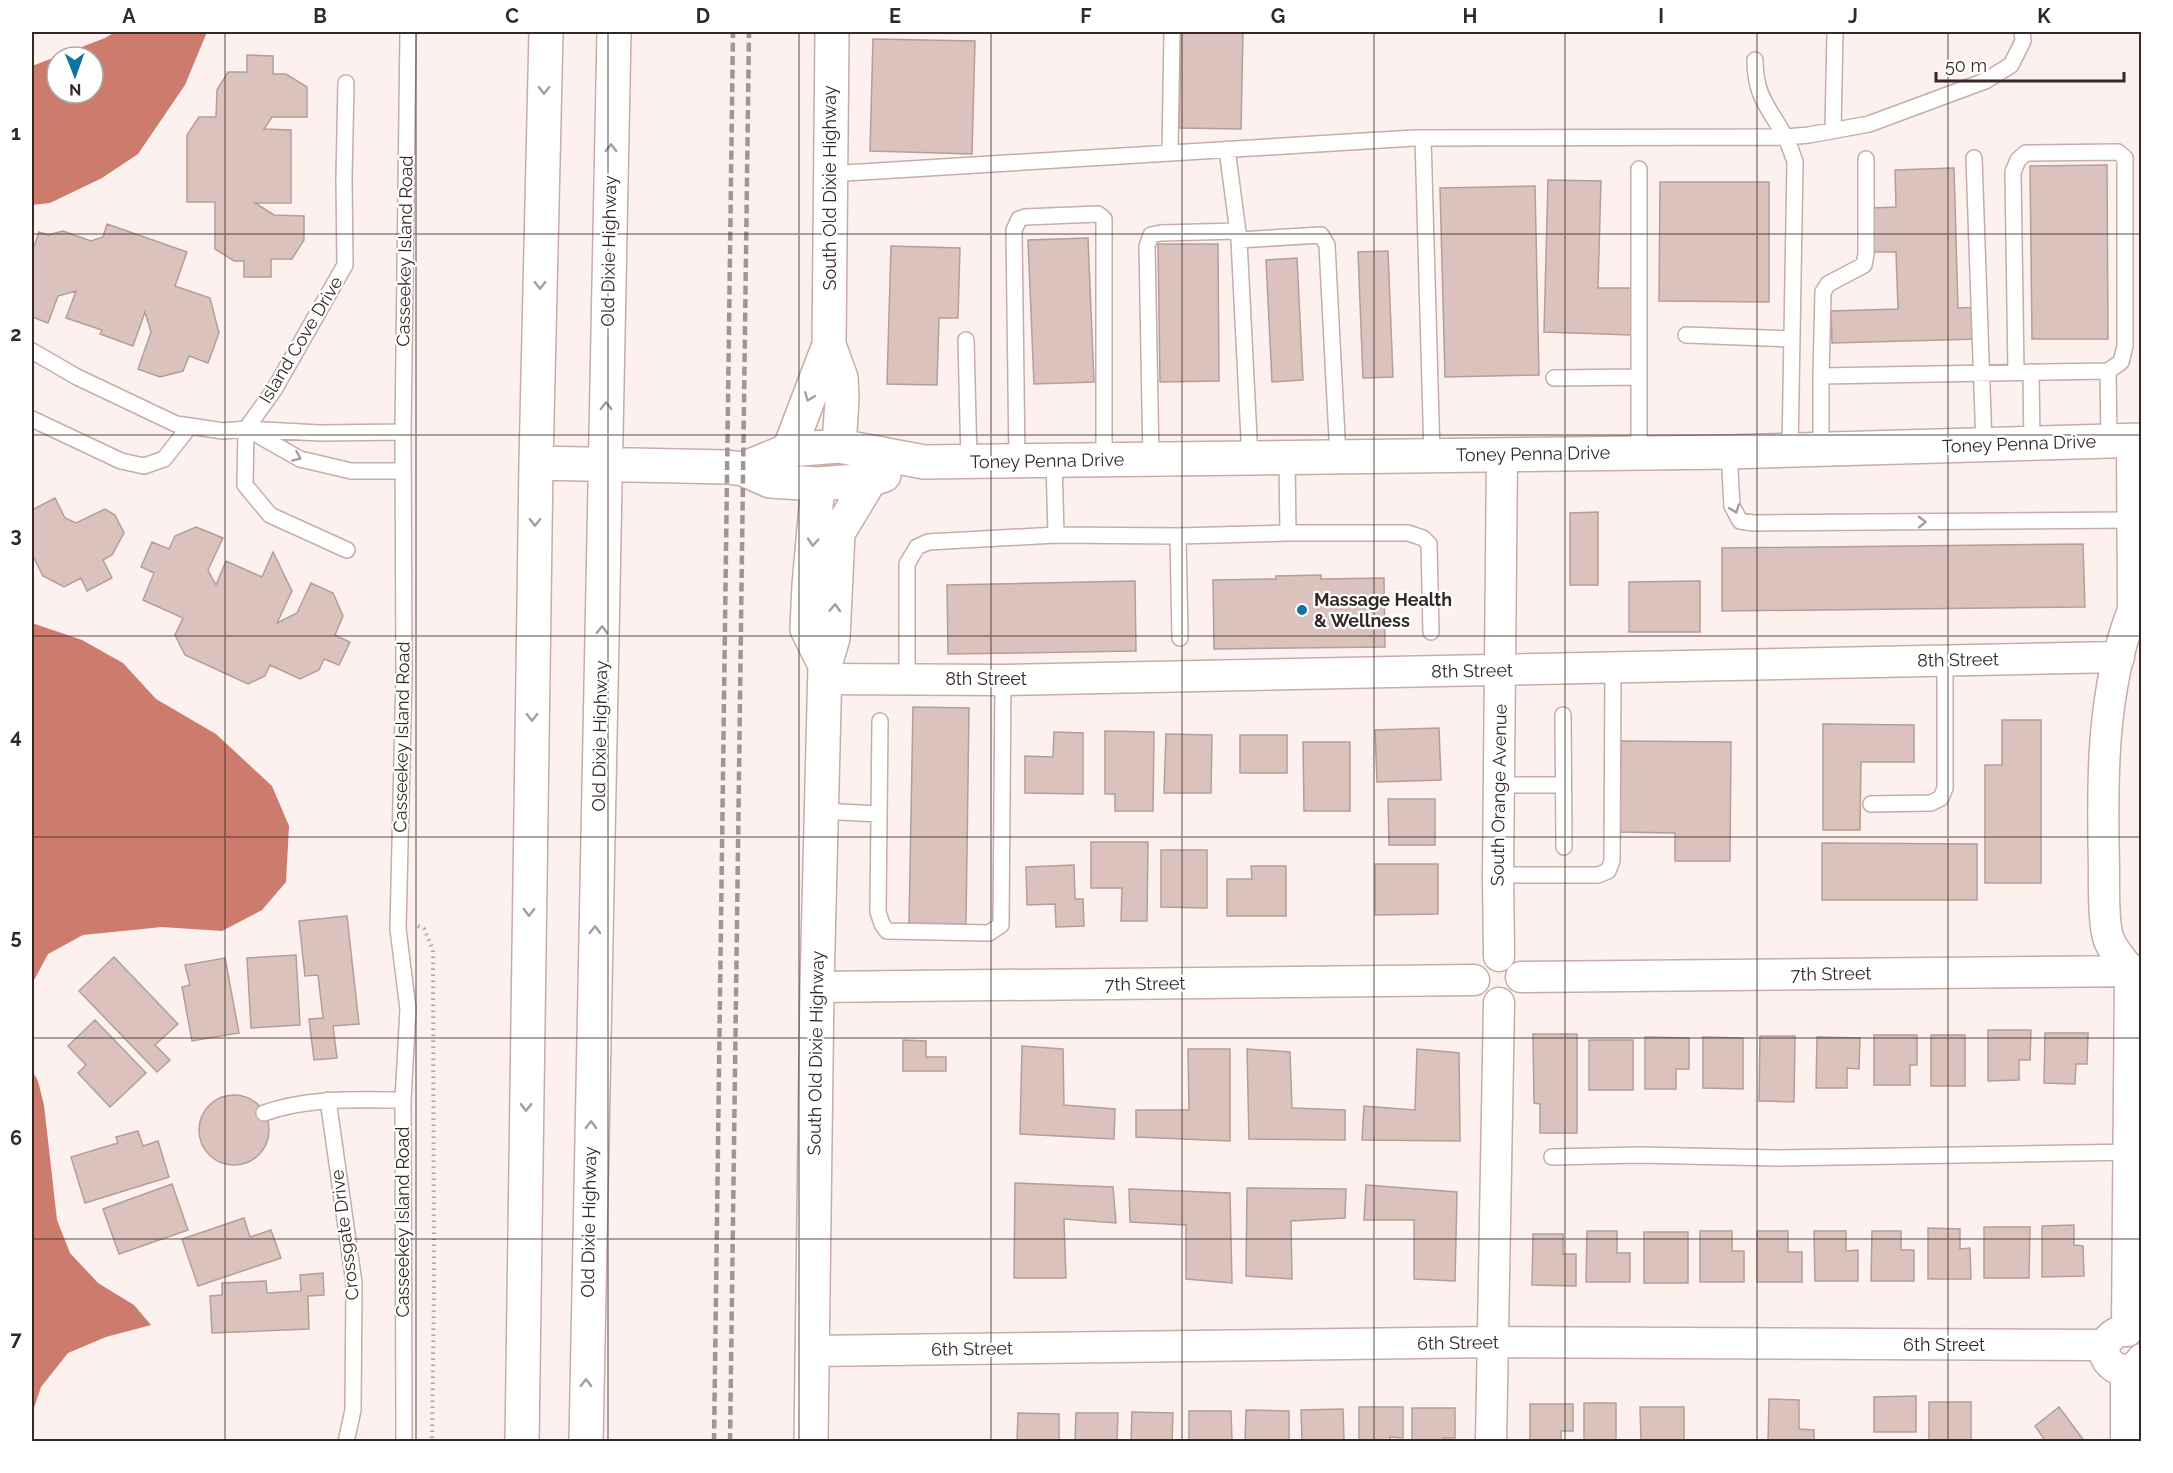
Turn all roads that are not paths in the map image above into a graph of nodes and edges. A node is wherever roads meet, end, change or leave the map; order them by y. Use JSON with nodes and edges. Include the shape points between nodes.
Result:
{"nodes":[{"id":1,"x":408,"y":32,"type":"edge"},
{"id":2,"x":546,"y":32,"type":"edge"},
{"id":3,"x":614,"y":32,"type":"edge"},
{"id":4,"x":832,"y":32,"type":"edge"},
{"id":5,"x":1172,"y":32,"type":"edge"},
{"id":6,"x":1835,"y":32,"type":"edge"},
{"id":7,"x":2022,"y":32,"type":"edge"},
{"id":8,"x":1755,"y":60,"type":"dead end"},
{"id":9,"x":346,"y":83,"type":"dead end"},
{"id":10,"x":1833,"y":130,"type":"junction"},
{"id":11,"x":1786,"y":137,"type":"junction"},
{"id":12,"x":1423,"y":138,"type":"junction"},
{"id":13,"x":1227,"y":149,"type":"junction"},
{"id":14,"x":1170,"y":153,"type":"junction"},
{"id":15,"x":1974,"y":158,"type":"dead end"},
{"id":16,"x":1866,"y":159,"type":"dead end"},
{"id":17,"x":1638,"y":170,"type":"dead end"},
{"id":18,"x":830,"y":174,"type":"junction"},
{"id":19,"x":1239,"y":236,"type":"junction"},
{"id":20,"x":1686,"y":335,"type":"dead end"},
{"id":21,"x":1792,"y":339,"type":"junction"},
{"id":22,"x":966,"y":340,"type":"dead end"},
{"id":23,"x":830,"y":345,"type":"junction"},
{"id":24,"x":32,"y":351,"type":"edge"},
{"id":25,"x":2108,"y":371,"type":"junction"},
{"id":26,"x":2024,"y":372,"type":"junction"},
{"id":27,"x":1982,"y":373,"type":"junction"},
{"id":28,"x":1821,"y":376,"type":"junction"},
{"id":29,"x":1639,"y":377,"type":"junction"},
{"id":30,"x":1554,"y":378,"type":"dead end"},
{"id":31,"x":32,"y":419,"type":"edge"},
{"id":32,"x":190,"y":426,"type":"junction"},
{"id":33,"x":246,"y":429,"type":"junction"},
{"id":34,"x":403,"y":432,"type":"junction"},
{"id":35,"x":2128,"y":441,"type":"edge"},
{"id":36,"x":2032,"y":443,"type":"junction"},
{"id":37,"x":1984,"y":445,"type":"junction"},
{"id":38,"x":839,"y":446,"type":"junction"},
{"id":39,"x":789,"y":450,"type":"junction"},
{"id":40,"x":1805,"y":450,"type":"junction"},
{"id":41,"x":1639,"y":452,"type":"junction"},
{"id":42,"x":1729,"y":452,"type":"junction"},
{"id":43,"x":1502,"y":453,"type":"junction"},
{"id":44,"x":1432,"y":455,"type":"junction"},
{"id":45,"x":1338,"y":457,"type":"junction"},
{"id":46,"x":1250,"y":459,"type":"junction"},
{"id":47,"x":1287,"y":459,"type":"junction"},
{"id":48,"x":1054,"y":460,"type":"junction"},
{"id":49,"x":1104,"y":460,"type":"junction"},
{"id":50,"x":1150,"y":460,"type":"junction"},
{"id":51,"x":1017,"y":461,"type":"junction"},
{"id":52,"x":924,"y":462,"type":"junction"},
{"id":53,"x":969,"y":462,"type":"junction"},
{"id":54,"x":536,"y":463,"type":"junction"},
{"id":55,"x":606,"y":464,"type":"junction"},
{"id":56,"x":743,"y":469,"type":"junction"},
{"id":57,"x":403,"y":471,"type":"junction"},
{"id":58,"x":870,"y":480,"type":"junction"},
{"id":59,"x":818,"y":484,"type":"junction"},
{"id":60,"x":2133,"y":520,"type":"junction"},
{"id":61,"x":1287,"y":533,"type":"junction"},
{"id":62,"x":1056,"y":535,"type":"junction"},
{"id":63,"x":1178,"y":536,"type":"junction"},
{"id":64,"x":347,"y":550,"type":"dead end"},
{"id":65,"x":1431,"y":632,"type":"dead end"},
{"id":66,"x":1180,"y":638,"type":"dead end"},
{"id":67,"x":2128,"y":641,"type":"edge"},
{"id":68,"x":1945,"y":661,"type":"junction"},
{"id":69,"x":1613,"y":668,"type":"junction"},
{"id":70,"x":1501,"y":670,"type":"junction"},
{"id":71,"x":825,"y":672,"type":"junction"},
{"id":72,"x":907,"y":679,"type":"junction"},
{"id":73,"x":1003,"y":680,"type":"junction"},
{"id":74,"x":1563,"y":715,"type":"dead end"},
{"id":75,"x":880,"y":721,"type":"dead end"},
{"id":76,"x":1499,"y":785,"type":"junction"},
{"id":77,"x":1563,"y":785,"type":"junction"},
{"id":78,"x":1871,"y":804,"type":"dead end"},
{"id":79,"x":822,"y":811,"type":"junction"},
{"id":80,"x":878,"y":814,"type":"junction"},
{"id":81,"x":1564,"y":847,"type":"dead end"},
{"id":82,"x":1498,"y":875,"type":"junction"},
{"id":83,"x":1499,"y":956,"type":"junction"},
{"id":84,"x":2136,"y":971,"type":"edge"},
{"id":85,"x":1521,"y":977,"type":"junction"},
{"id":86,"x":1474,"y":980,"type":"junction"},
{"id":87,"x":816,"y":987,"type":"junction"},
{"id":88,"x":1499,"y":1003,"type":"junction"},
{"id":89,"x":328,"y":1100,"type":"junction"},
{"id":90,"x":403,"y":1100,"type":"junction"},
{"id":91,"x":264,"y":1113,"type":"dead end"},
{"id":92,"x":2135,"y":1152,"type":"edge"},
{"id":93,"x":1552,"y":1157,"type":"dead end"},
{"id":94,"x":2124,"y":1340,"type":"edge"},
{"id":95,"x":1492,"y":1342,"type":"junction"},
{"id":96,"x":812,"y":1351,"type":"junction"},
{"id":97,"x":2134,"y":1364,"type":"edge"},
{"id":98,"x":346,"y":1442,"type":"edge"},
{"id":99,"x":404,"y":1442,"type":"edge"},
{"id":100,"x":522,"y":1442,"type":"edge"},
{"id":101,"x":586,"y":1442,"type":"edge"},
{"id":102,"x":811,"y":1442,"type":"edge"},
{"id":103,"x":1491,"y":1442,"type":"edge"},
{"id":104,"x":2126,"y":1442,"type":"edge"}],
"edges":[{"from":1,"to":34,"type":"lane","name":"Casseekey Island Road"},
{"from":2,"to":54,"type":"street","one_way":true},
{"from":55,"to":3,"type":"street","name":"Old Dixie Highway","one_way":true},
{"from":4,"to":18,"type":"street","name":"South Old Dixie Highway"},
{"from":5,"to":14,"type":"lane"},
{"from":6,"to":10,"type":"lane"},
{"from":7,"to":10,"type":"lane","via":[[2023,41],[2011,65],[1985,81],[1869,124]]},
{"from":8,"to":11,"type":"lane","via":[[1760,96]]},
{"from":9,"to":33,"type":"lane","name":"Island Cove Drive","via":[[345,265],[274,390]]},
{"from":10,"to":11,"type":"lane"},
{"from":11,"to":12,"type":"lane"},
{"from":11,"to":21,"type":"lane","via":[[1795,162]]},
{"from":12,"to":13,"type":"lane"},
{"from":12,"to":44,"type":"lane"},
{"from":13,"to":14,"type":"lane"},
{"from":13,"to":19,"type":"lane"},
{"from":14,"to":18,"type":"lane"},
{"from":15,"to":27,"type":"lane"},
{"from":16,"to":28,"type":"lane","via":[[1864,265],[1828,284],[1823,291]]},
{"from":17,"to":29,"type":"lane"},
{"from":18,"to":23,"type":"street","name":"South Old Dixie Highway"},
{"from":19,"to":45,"type":"lane","via":[[1321,235],[1327,245]]},
{"from":19,"to":46,"type":"lane"},
{"from":19,"to":50,"type":"lane","via":[[1151,235],[1147,246]]},
{"from":20,"to":21,"type":"lane"},
{"from":21,"to":40,"type":"lane"},
{"from":22,"to":53,"type":"lane"},
{"from":23,"to":38,"type":"street","name":"South Old Dixie Highway","via":[[841,378]]},
{"from":23,"to":39,"type":"street","name":"South Old Dixie Highway","one_way":true},
{"from":24,"to":32,"type":"lane","via":[[176,424]]},
{"from":25,"to":26,"type":"lane"},
{"from":25,"to":26,"type":"lane","via":[[2121,362],[2125,346],[2125,158],[2118,152],[2026,153],[2018,159],[2013,172]]},
{"from":25,"to":35,"type":"lane"},
{"from":26,"to":27,"type":"lane"},
{"from":26,"to":36,"type":"lane"},
{"from":27,"to":28,"type":"lane"},
{"from":27,"to":37,"type":"lane"},
{"from":28,"to":40,"type":"lane"},
{"from":29,"to":30,"type":"lane"},
{"from":29,"to":41,"type":"lane"},
{"from":31,"to":32,"type":"lane","via":[[121,461],[144,466],[164,459]]},
{"from":32,"to":33,"type":"lane","via":[[223,431]]},
{"from":33,"to":34,"type":"lane"},
{"from":33,"to":57,"type":"lane","one_way":true,"via":[[300,459],[351,471]]},
{"from":33,"to":64,"type":"lane","via":[[245,485],[270,515]]},
{"from":34,"to":57,"type":"lane","name":"Casseekey Island Road"},
{"from":35,"to":36,"type":"street","name":"Toney Penna Drive"},
{"from":35,"to":60,"type":"street"},
{"from":36,"to":37,"type":"street","name":"Toney Penna Drive"},
{"from":37,"to":40,"type":"street","name":"Toney Penna Drive"},
{"from":38,"to":39,"type":"street","name":"Toney Penna Drive"},
{"from":38,"to":52,"type":"street","name":"Toney Penna Drive"},
{"from":39,"to":56,"type":"street","name":"Toney Penna Drive"},
{"from":40,"to":42,"type":"street","name":"Toney Penna Drive"},
{"from":41,"to":42,"type":"street","name":"Toney Penna Drive"},
{"from":41,"to":43,"type":"street","name":"Toney Penna Drive"},
{"from":42,"to":60,"type":"lane","one_way":true,"via":[[1732,506],[1740,521]]},
{"from":43,"to":44,"type":"street","name":"Toney Penna Drive"},
{"from":43,"to":70,"type":"street","name":"South Orange Avenue"},
{"from":44,"to":45,"type":"street","name":"Toney Penna Drive"},
{"from":45,"to":47,"type":"street","name":"Toney Penna Drive"},
{"from":46,"to":47,"type":"street","name":"Toney Penna Drive"},
{"from":46,"to":50,"type":"street","name":"Toney Penna Drive"},
{"from":47,"to":61,"type":"lane"},
{"from":48,"to":49,"type":"street","name":"Toney Penna Drive"},
{"from":48,"to":51,"type":"street","name":"Toney Penna Drive"},
{"from":48,"to":62,"type":"lane"},
{"from":49,"to":50,"type":"street","name":"Toney Penna Drive"},
{"from":49,"to":51,"type":"lane","via":[[1104,219],[1098,214],[1025,217],[1019,219],[1014,230]]},
{"from":51,"to":53,"type":"street","name":"Toney Penna Drive"},
{"from":52,"to":53,"type":"street","name":"Toney Penna Drive"},
{"from":52,"to":58,"type":"street","name":"Toney Penna Drive"},
{"from":54,"to":55,"type":"street","name":"Toney Penna Drive"},
{"from":54,"to":100,"type":"street","one_way":true},
{"from":55,"to":56,"type":"street","name":"Toney Penna Drive"},
{"from":101,"to":55,"type":"street","name":"Old Dixie Highway","one_way":true},
{"from":56,"to":59,"type":"street","name":"Toney Penna Drive","via":[[770,481]]},
{"from":57,"to":90,"type":"lane","name":"Casseekey Island Road","via":[[404,673],[398,929],[408,1009]]},
{"from":58,"to":59,"type":"street","name":"Toney Penna Drive"},
{"from":71,"to":58,"type":"street","name":"South Old Dixie Highway","one_way":true,"via":[[833,638],[838,533]]},
{"from":59,"to":71,"type":"street","name":"South Old Dixie Highway","one_way":true,"via":[[807,630]]},
{"from":60,"to":67,"type":"street","via":[[2133,610]]},
{"from":61,"to":63,"type":"lane"},
{"from":61,"to":65,"type":"lane","via":[[1408,533],[1423,538],[1431,555]]},
{"from":62,"to":63,"type":"lane"},
{"from":62,"to":72,"type":"lane","via":[[928,542],[917,547],[907,564]]},
{"from":63,"to":66,"type":"lane"},
{"from":67,"to":68,"type":"street","name":"8th Street"},
{"from":67,"to":84,"type":"street","via":[[2112,689],[2105,745],[2104,901],[2108,937]]},
{"from":68,"to":69,"type":"street","name":"8th Street"},
{"from":68,"to":78,"type":"lane","via":[[1945,788],[1941,798],[1931,803]]},
{"from":69,"to":70,"type":"street","name":"8th Street"},
{"from":69,"to":82,"type":"lane","via":[[1612,861],[1608,871]]},
{"from":70,"to":73,"type":"street","name":"8th Street"},
{"from":70,"to":76,"type":"street","name":"South Orange Avenue"},
{"from":71,"to":72,"type":"street","name":"8th Street"},
{"from":71,"to":79,"type":"street","name":"South Old Dixie Highway"},
{"from":72,"to":73,"type":"street","name":"8th Street"},
{"from":73,"to":80,"type":"lane","via":[[1001,925],[989,933],[887,930],[878,912]]},
{"from":74,"to":77,"type":"lane"},
{"from":75,"to":80,"type":"lane"},
{"from":76,"to":77,"type":"lane"},
{"from":76,"to":82,"type":"street","name":"South Orange Avenue"},
{"from":77,"to":81,"type":"lane"},
{"from":79,"to":80,"type":"lane"},
{"from":79,"to":87,"type":"street","name":"South Old Dixie Highway"},
{"from":82,"to":83,"type":"street","name":"South Orange Avenue"},
{"from":83,"to":85,"type":"street","via":[[1512,960]]},
{"from":83,"to":86,"type":"street","via":[[1484,960]]},
{"from":84,"to":85,"type":"street","name":"7th Street"},
{"from":84,"to":92,"type":"street"},
{"from":85,"to":88,"type":"street","via":[[1518,992]]},
{"from":86,"to":87,"type":"street","name":"7th Street"},
{"from":86,"to":88,"type":"street","via":[[1479,994]]},
{"from":87,"to":96,"type":"street","name":"South Old Dixie Highway"},
{"from":88,"to":95,"type":"street"},
{"from":89,"to":90,"type":"lane"},
{"from":89,"to":91,"type":"lane","via":[[289,1104]]},
{"from":89,"to":98,"type":"lane","name":"Crossgate Drive","via":[[354,1283],[353,1410]]},
{"from":90,"to":99,"type":"lane","name":"Casseekey Island Road"},
{"from":92,"to":93,"type":"lane"},
{"from":92,"to":94,"type":"street"},
{"from":94,"to":95,"type":"street","name":"6th Street"},
{"from":94,"to":97,"type":"street","via":[[2104,1352],[2109,1363],[2119,1370]]},
{"from":95,"to":96,"type":"street","name":"6th Street"},
{"from":95,"to":103,"type":"street"},
{"from":96,"to":102,"type":"street","name":"South Old Dixie Highway"},
{"from":97,"to":104,"type":"street"}]}
